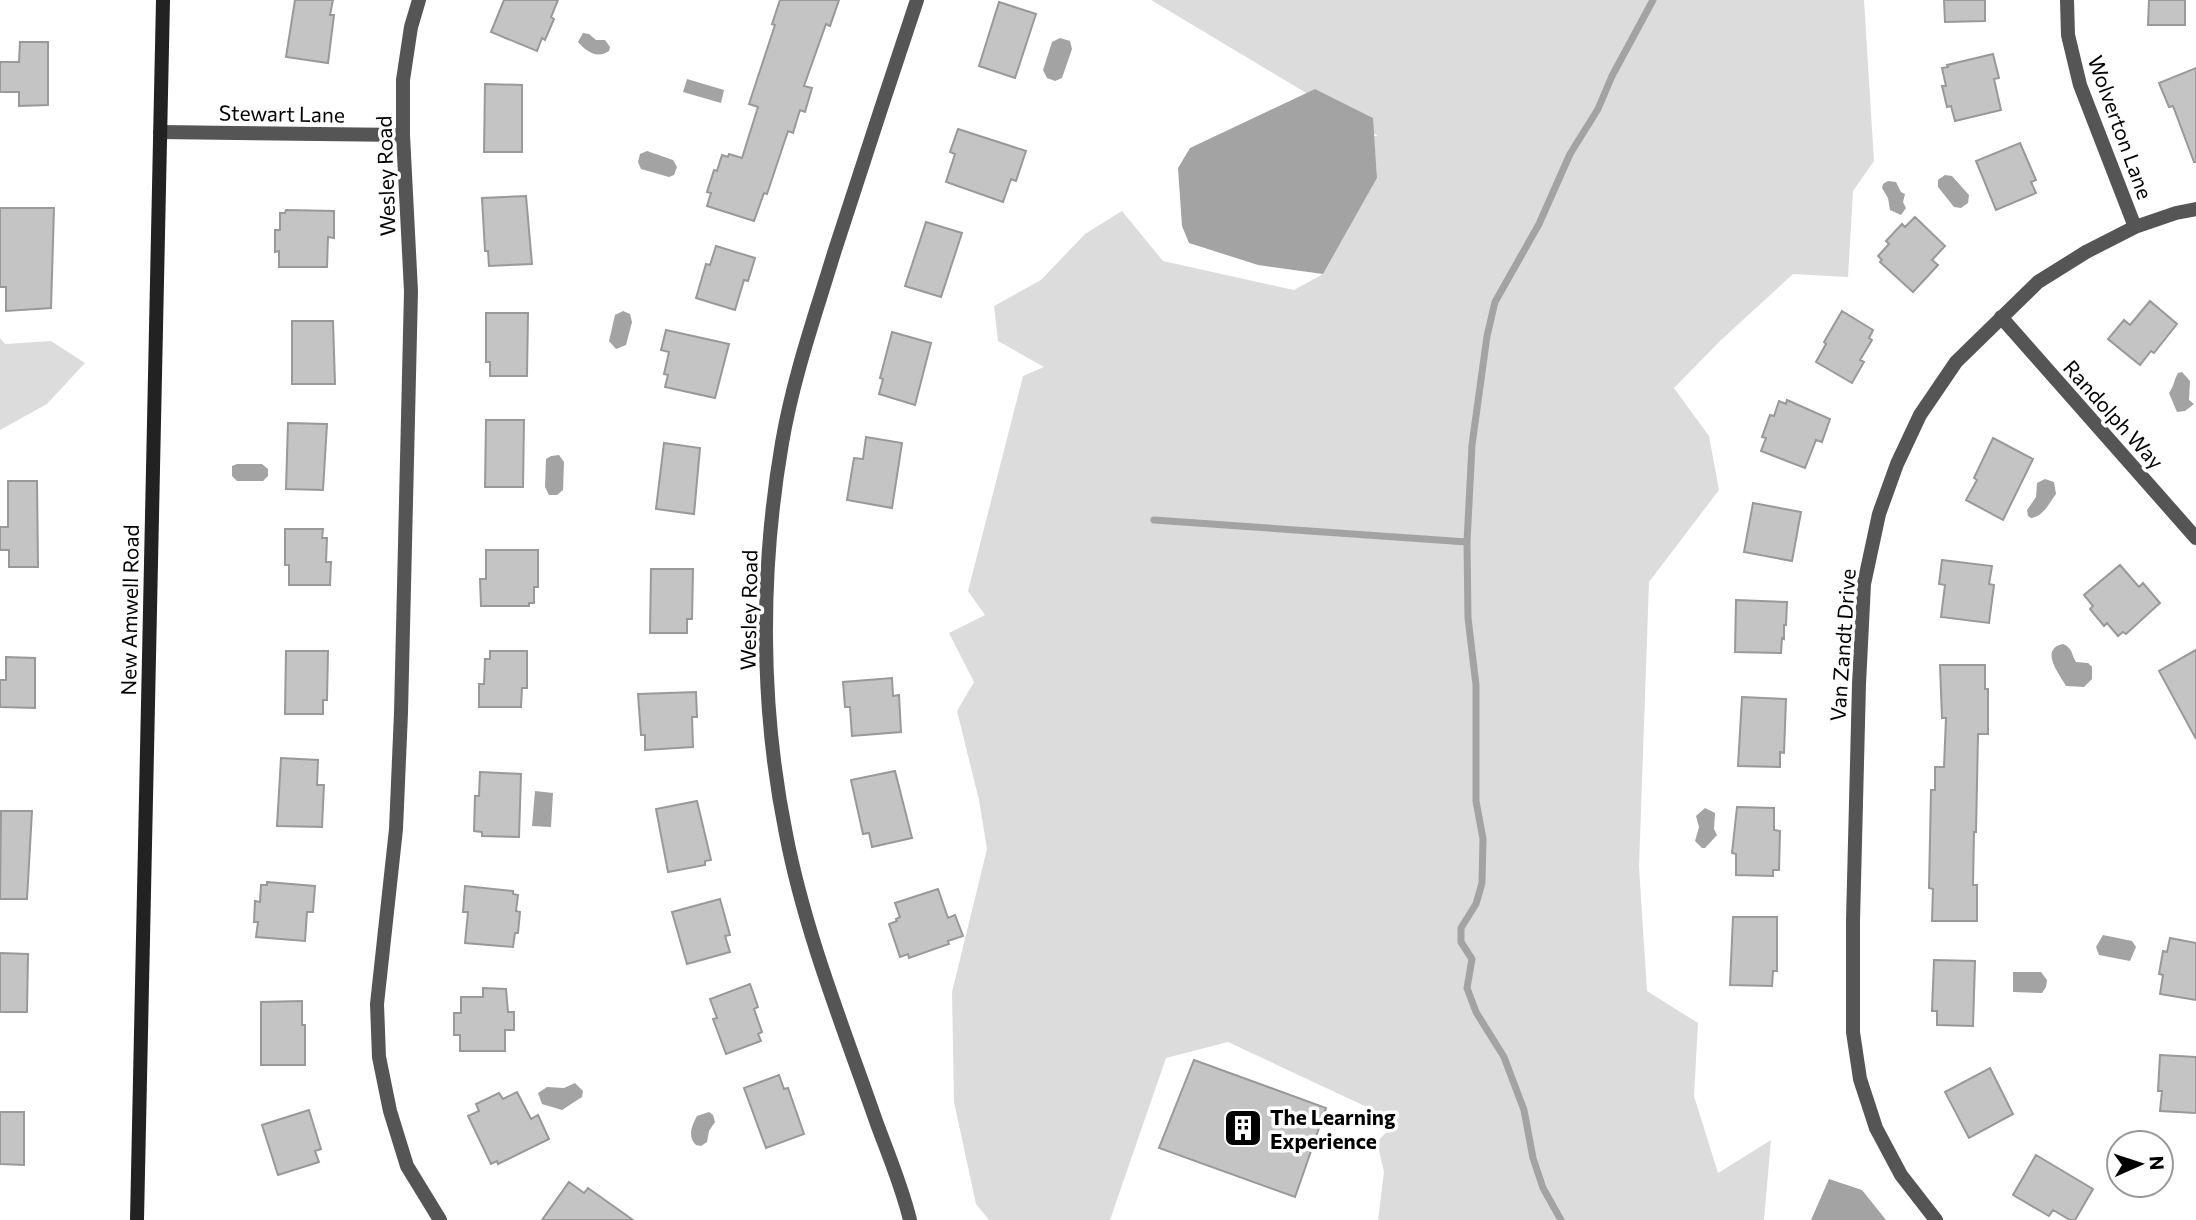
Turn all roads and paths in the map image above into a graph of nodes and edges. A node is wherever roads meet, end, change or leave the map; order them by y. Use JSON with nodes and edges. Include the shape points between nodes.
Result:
{"nodes":[{"id":1,"x":163,"y":0,"type":"edge"},
{"id":2,"x":419,"y":0,"type":"edge"},
{"id":3,"x":917,"y":0,"type":"edge"},
{"id":4,"x":2067,"y":0,"type":"edge"},
{"id":5,"x":160,"y":132,"type":"junction"},
{"id":6,"x":403,"y":135,"type":"junction"},
{"id":7,"x":2196,"y":209,"type":"edge"},
{"id":8,"x":2135,"y":227,"type":"junction"},
{"id":9,"x":2001,"y":317,"type":"junction"},
{"id":10,"x":2196,"y":538,"type":"edge"},
{"id":11,"x":137,"y":1220,"type":"edge"},
{"id":12,"x":440,"y":1220,"type":"edge"},
{"id":13,"x":910,"y":1220,"type":"edge"},
{"id":14,"x":1936,"y":1220,"type":"edge"}],
"edges":[{"from":1,"to":5,"type":"street","name":"New Amwell Road"},
{"from":2,"to":6,"type":"street","name":"Wesley Road","via":[[403,80]]},
{"from":3,"to":13,"type":"street","name":"Wesley Road","via":[[799,364],[774,501],[768,583],[768,687],[786,835],[803,907]]},
{"from":4,"to":8,"type":"street","name":"Wolverton Lane","via":[[2068,35],[2080,85]]},
{"from":5,"to":6,"type":"street","name":"Stewart Lane"},
{"from":5,"to":11,"type":"street","name":"New Amwell Road"},
{"from":6,"to":12,"type":"street","name":"Wesley Road","via":[[411,291],[401,713],[396,829],[377,1004],[379,1057],[390,1111],[407,1166]]},
{"from":7,"to":8,"type":"street","name":"Van Zandt Drive"},
{"from":8,"to":9,"type":"street","name":"Van Zandt Drive","via":[[2038,282]]},
{"from":9,"to":10,"type":"street","name":"Randolph Way"},
{"from":9,"to":14,"type":"street","name":"Van Zandt Drive","via":[[1956,362],[1920,415],[1879,514],[1864,584],[1853,1032],[1860,1079],[1876,1128],[1901,1175]]}]}
